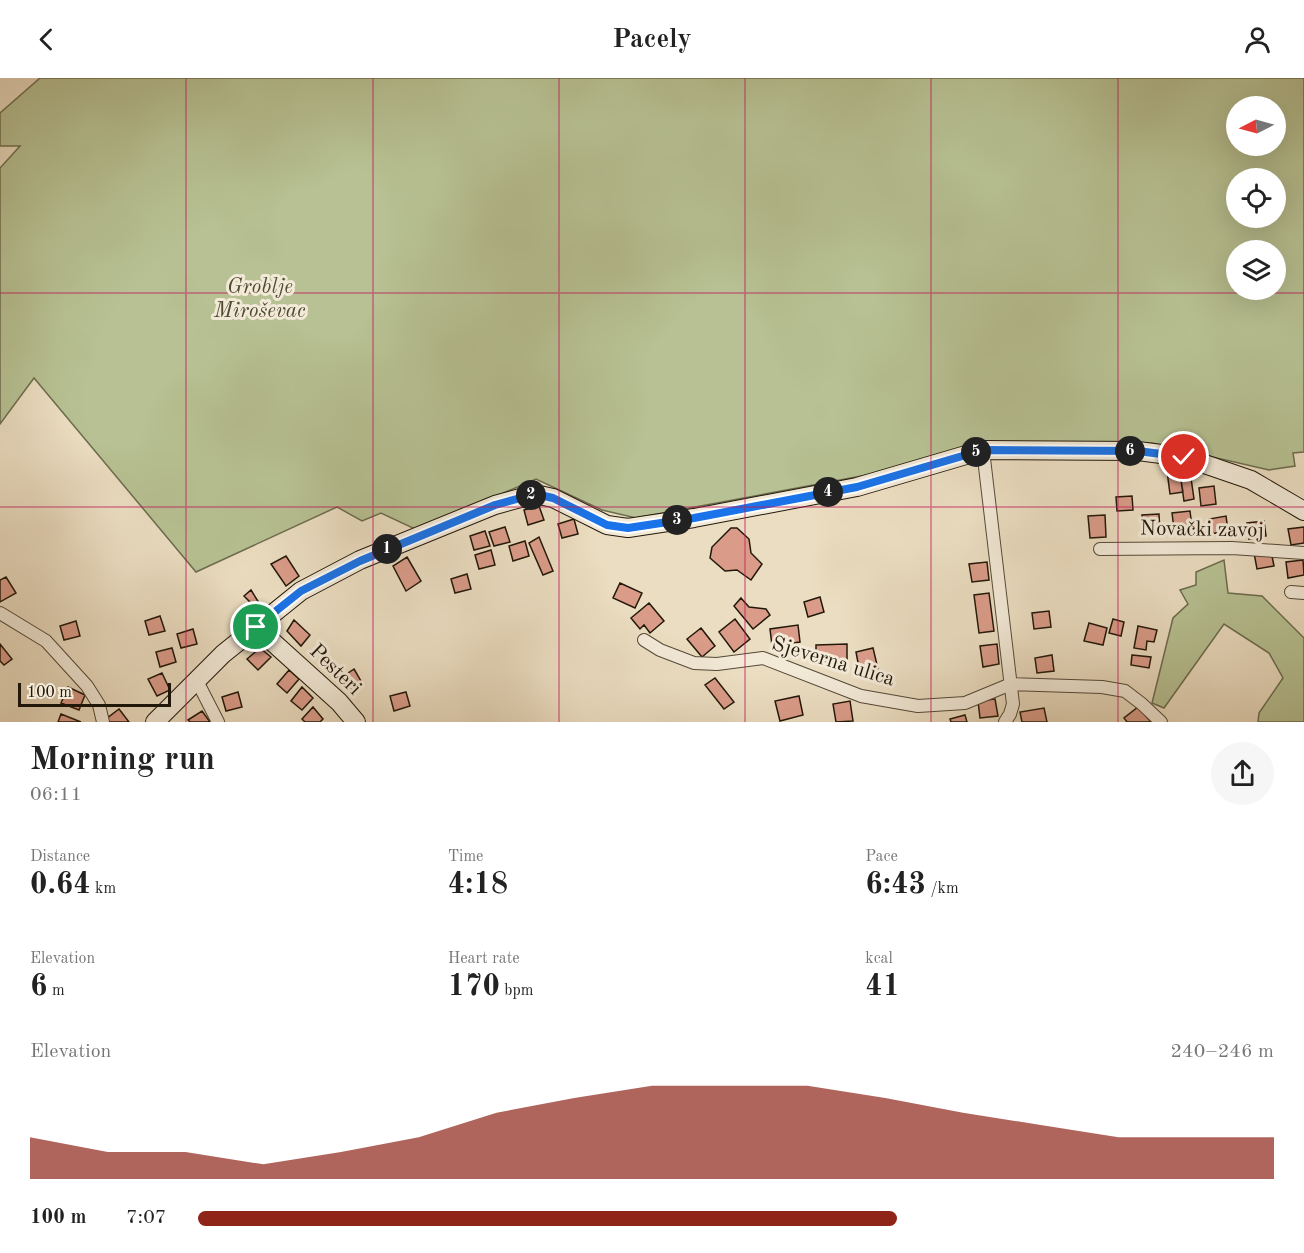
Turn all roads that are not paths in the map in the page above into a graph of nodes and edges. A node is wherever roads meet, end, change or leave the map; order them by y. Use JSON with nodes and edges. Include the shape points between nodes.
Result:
{"nodes":[{"id":1,"x":983,"y":450,"type":"junction"},
{"id":2,"x":1304,"y":511,"type":"edge"},
{"id":3,"x":1100,"y":549,"type":"dead end"},
{"id":4,"x":1304,"y":553,"type":"edge"},
{"id":5,"x":1291,"y":592,"type":"dead end"},
{"id":6,"x":1304,"y":593,"type":"edge"},
{"id":7,"x":0,"y":612,"type":"edge"},
{"id":8,"x":256,"y":627,"type":"junction"},
{"id":9,"x":644,"y":640,"type":"dead end"},
{"id":10,"x":197,"y":681,"type":"junction"},
{"id":11,"x":1011,"y":684,"type":"junction"},
{"id":12,"x":103,"y":722,"type":"edge"},
{"id":13,"x":154,"y":722,"type":"edge"},
{"id":14,"x":218,"y":722,"type":"edge"},
{"id":15,"x":356,"y":722,"type":"edge"},
{"id":16,"x":1005,"y":722,"type":"edge"},
{"id":17,"x":1161,"y":722,"type":"edge"}],
"edges":[{"from":1,"to":2,"type":"street","via":[[1138,451],[1184,457],[1251,480]]},
{"from":1,"to":8,"type":"street","via":[[857,487],[628,528],[607,525],[553,498],[535,494],[495,505],[360,561],[301,591]]},
{"from":1,"to":11,"type":"street"},
{"from":3,"to":4,"type":"street","name":"Novački zavoj","via":[[1232,548]]},
{"from":5,"to":6,"type":"street"},
{"from":7,"to":12,"type":"street","via":[[46,641],[87,686],[99,705]]},
{"from":8,"to":10,"type":"street"},
{"from":8,"to":15,"type":"street","name":"Pesteri"},
{"from":9,"to":11,"type":"street","name":"Sjeverna ulica","via":[[694,663],[763,658],[861,696],[918,706],[965,703]]},
{"from":10,"to":13,"type":"street"},
{"from":10,"to":14,"type":"street"},
{"from":11,"to":16,"type":"street","via":[[1013,704]]},
{"from":11,"to":17,"type":"street","name":"Sjeverna ulica","via":[[1125,691]]}]}
